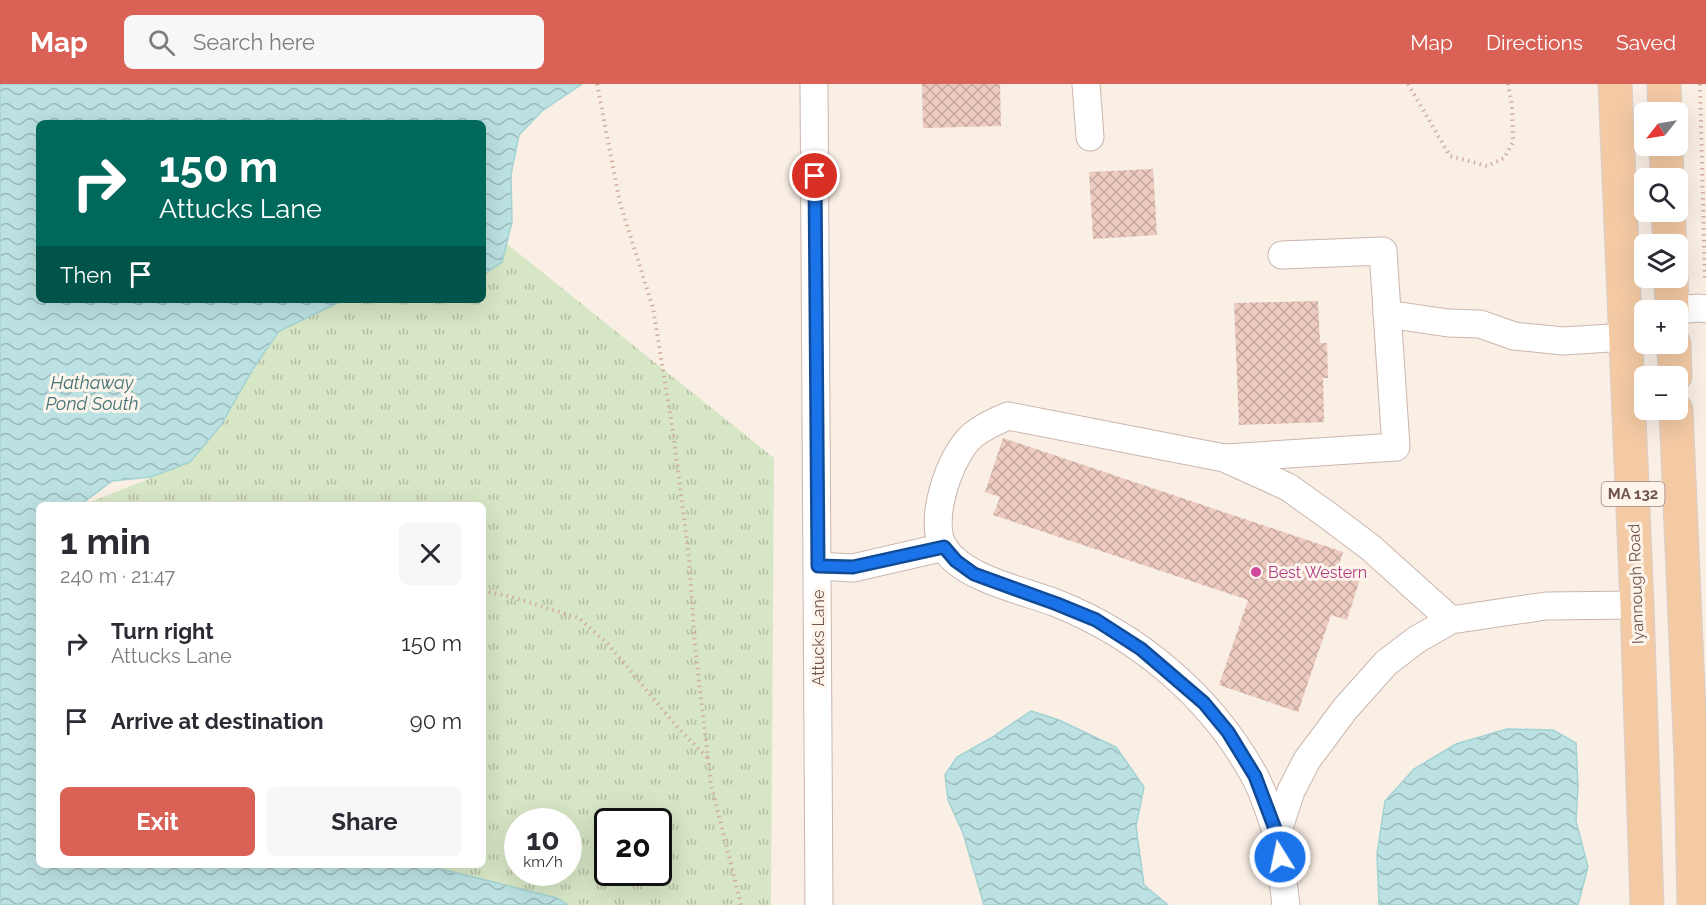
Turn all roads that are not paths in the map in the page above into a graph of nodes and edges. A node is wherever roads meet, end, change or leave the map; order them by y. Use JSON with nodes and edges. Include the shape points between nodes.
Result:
{"nodes":[{"id":1,"x":814,"y":84,"type":"edge"},
{"id":2,"x":1086,"y":84,"type":"edge"},
{"id":3,"x":1616,"y":84,"type":"edge"},
{"id":4,"x":1664,"y":84,"type":"edge"},
{"id":5,"x":1665,"y":102,"type":"edge"},
{"id":6,"x":1090,"y":137,"type":"dead end"},
{"id":7,"x":1282,"y":255,"type":"dead end"},
{"id":8,"x":1688,"y":309,"type":"edge"},
{"id":9,"x":1706,"y":309,"type":"edge"},
{"id":10,"x":1387,"y":314,"type":"junction"},
{"id":11,"x":1626,"y":337,"type":"junction"},
{"id":12,"x":1678,"y":420,"type":"edge"},
{"id":13,"x":1224,"y":458,"type":"junction"},
{"id":14,"x":944,"y":547,"type":"junction"},
{"id":15,"x":818,"y":566,"type":"junction"},
{"id":16,"x":1637,"y":605,"type":"junction"},
{"id":17,"x":1451,"y":620,"type":"junction"},
{"id":18,"x":1698,"y":757,"type":"edge"},
{"id":19,"x":1277,"y":834,"type":"junction"},
{"id":20,"x":819,"y":905,"type":"edge"},
{"id":21,"x":1286,"y":905,"type":"edge"},
{"id":22,"x":1647,"y":905,"type":"edge"},
{"id":23,"x":1694,"y":905,"type":"edge"}],
"edges":[{"from":1,"to":15,"type":"street","name":"Attucks Lane"},
{"from":2,"to":6,"type":"street"},
{"from":3,"to":11,"type":"main road","name":"Iyannough Road","number":"MA 132"},
{"from":4,"to":5,"type":"main road"},
{"from":7,"to":10,"type":"street","via":[[1383,251]]},
{"from":8,"to":9,"type":"street"},
{"from":10,"to":11,"type":"street","via":[[1480,324],[1514,336],[1563,341]]},
{"from":10,"to":13,"type":"street","via":[[1396,447]]},
{"from":11,"to":16,"type":"main road","name":"Iyannough Road","number":"MA 132"},
{"from":12,"to":18,"type":"main road","number":"MA 132"},
{"from":13,"to":14,"type":"street","via":[[1008,416],[971,436],[960,452],[939,509],[937,529]]},
{"from":13,"to":17,"type":"street","via":[[1288,488],[1330,517]]},
{"from":14,"to":15,"type":"street","via":[[853,567]]},
{"from":14,"to":19,"type":"street","via":[[974,574],[1096,620],[1150,656],[1204,703],[1228,732],[1255,776]]},
{"from":15,"to":20,"type":"street","name":"Attucks Lane"},
{"from":16,"to":17,"type":"street","via":[[1546,606]]},
{"from":16,"to":22,"type":"main road","name":"Iyannough Road","number":"MA 132"},
{"from":17,"to":19,"type":"street","via":[[1386,663],[1345,710],[1307,760],[1291,791]]},
{"from":18,"to":23,"type":"main road","number":"MA 132"},
{"from":19,"to":21,"type":"street"}]}
